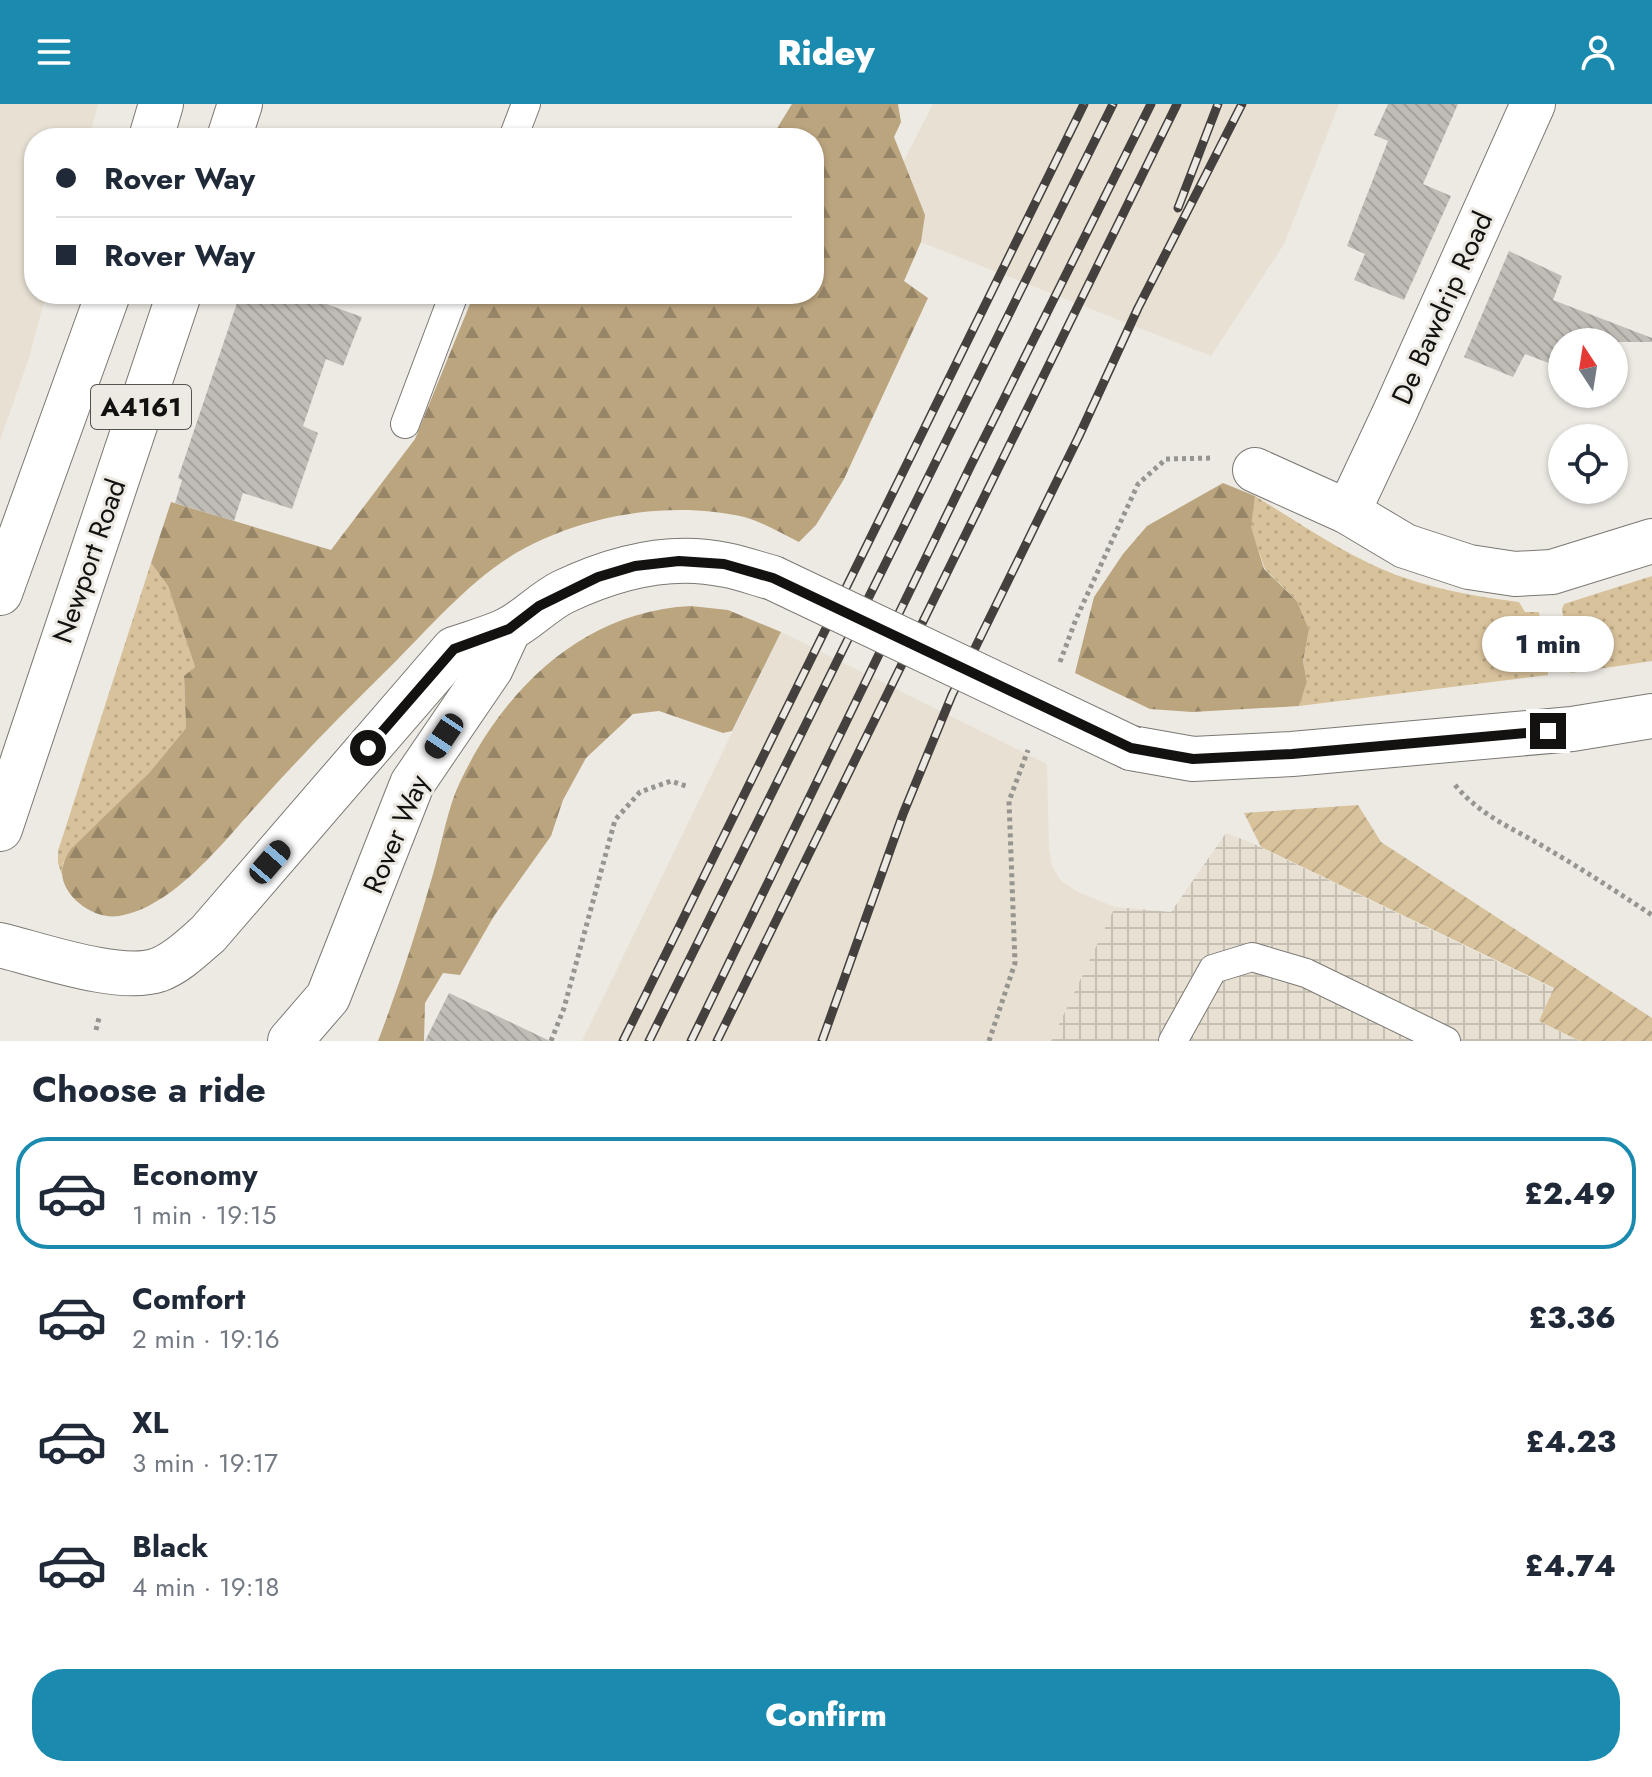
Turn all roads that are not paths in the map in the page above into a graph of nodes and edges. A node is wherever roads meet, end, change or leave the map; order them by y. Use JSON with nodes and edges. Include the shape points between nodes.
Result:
{"nodes":[{"id":1,"x":161,"y":104,"type":"edge"},
{"id":2,"x":240,"y":104,"type":"edge"},
{"id":3,"x":526,"y":104,"type":"edge"},
{"id":4,"x":1533,"y":104,"type":"edge"},
{"id":5,"x":154,"y":128,"type":"edge"},
{"id":6,"x":232,"y":128,"type":"edge"},
{"id":7,"x":517,"y":128,"type":"edge"},
{"id":8,"x":104,"y":304,"type":"edge"},
{"id":9,"x":176,"y":304,"type":"edge"},
{"id":10,"x":450,"y":304,"type":"edge"},
{"id":11,"x":405,"y":424,"type":"dead end"},
{"id":12,"x":1255,"y":470,"type":"dead end"},
{"id":13,"x":1348,"y":512,"type":"junction"},
{"id":14,"x":1652,"y":541,"type":"edge"},
{"id":15,"x":0,"y":593,"type":"edge"},
{"id":16,"x":509,"y":629,"type":"junction"},
{"id":17,"x":1652,"y":716,"type":"edge"},
{"id":18,"x":0,"y":829,"type":"edge"},
{"id":19,"x":0,"y":945,"type":"edge"},
{"id":20,"x":290,"y":1041,"type":"edge"},
{"id":21,"x":1173,"y":1041,"type":"edge"},
{"id":22,"x":1446,"y":1041,"type":"edge"}],
"edges":[{"from":1,"to":5,"type":"street"},
{"from":2,"to":6,"type":"street"},
{"from":3,"to":7,"type":"lane"},
{"from":4,"to":13,"type":"street","name":"De Bawdrip Road"},
{"from":8,"to":15,"type":"street","number":"A4161"},
{"from":9,"to":18,"type":"street","name":"Newport Road","number":"A4161"},
{"from":10,"to":11,"type":"lane"},
{"from":12,"to":13,"type":"street"},
{"from":13,"to":14,"type":"street","via":[[1405,546],[1469,567],[1515,574],[1572,568]]},
{"from":16,"to":17,"type":"street","name":"Rover Way","bridge":true,"via":[[539,606],[598,577],[679,561],[724,564],[773,578],[1131,748],[1193,759],[1572,729]]},
{"from":16,"to":19,"type":"street","name":"Rover Way","via":[[454,649],[208,934],[180,958],[157,970],[124,975]]},
{"from":16,"to":20,"type":"street","name":"Rover Way","via":[[491,668],[412,784],[328,997]]},
{"from":21,"to":22,"type":"lane","via":[[1213,969],[1252,957],[1306,973]]}]}
